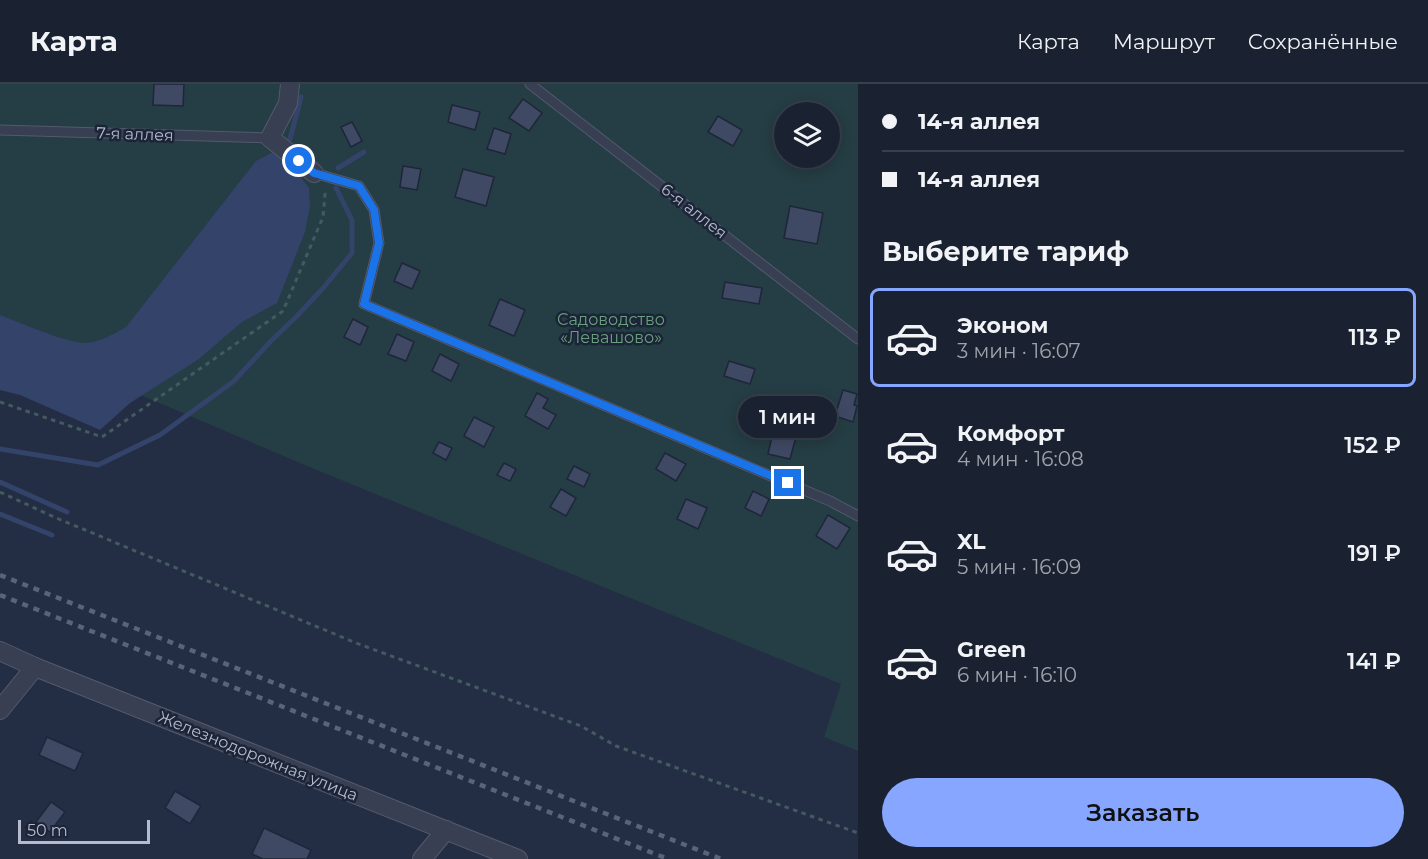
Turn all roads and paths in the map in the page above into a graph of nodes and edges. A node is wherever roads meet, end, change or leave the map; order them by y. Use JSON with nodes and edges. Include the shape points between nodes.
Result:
{"nodes":[{"id":1,"x":290,"y":84,"type":"edge"},
{"id":2,"x":530,"y":84,"type":"edge"},
{"id":3,"x":0,"y":130,"type":"edge"},
{"id":4,"x":270,"y":138,"type":"junction"},
{"id":5,"x":314,"y":173,"type":"junction"},
{"id":6,"x":858,"y":339,"type":"edge"},
{"id":7,"x":0,"y":402,"type":"edge"},
{"id":8,"x":0,"y":492,"type":"edge"},
{"id":9,"x":858,"y":516,"type":"edge"},
{"id":10,"x":0,"y":651,"type":"edge"},
{"id":11,"x":35,"y":667,"type":"junction"},
{"id":12,"x":0,"y":710,"type":"edge"},
{"id":13,"x":446,"y":830,"type":"junction"},
{"id":14,"x":858,"y":833,"type":"edge"},
{"id":15,"x":422,"y":859,"type":"edge"},
{"id":16,"x":518,"y":859,"type":"edge"}],
"edges":[{"from":1,"to":4,"type":"street","via":[[288,103]]},
{"from":2,"to":6,"type":"lane","name":"6-я аллея"},
{"from":3,"to":4,"type":"lane","name":"7-я аллея"},
{"from":4,"to":5,"type":"street"},
{"from":5,"to":7,"type":"path","via":[[326,195],[323,217],[283,311],[102,438]]},
{"from":5,"to":9,"type":"lane","via":[[359,186],[374,210],[379,243],[364,304]]},
{"from":8,"to":14,"type":"path","via":[[356,643],[581,726],[616,746]]},
{"from":10,"to":11,"type":"street","name":"Железнодорожная улица"},
{"from":11,"to":12,"type":"street"},
{"from":11,"to":13,"type":"street","name":"Железнодорожная улица"},
{"from":13,"to":15,"type":"street"},
{"from":13,"to":16,"type":"street","name":"Железнодорожная улица"}]}
